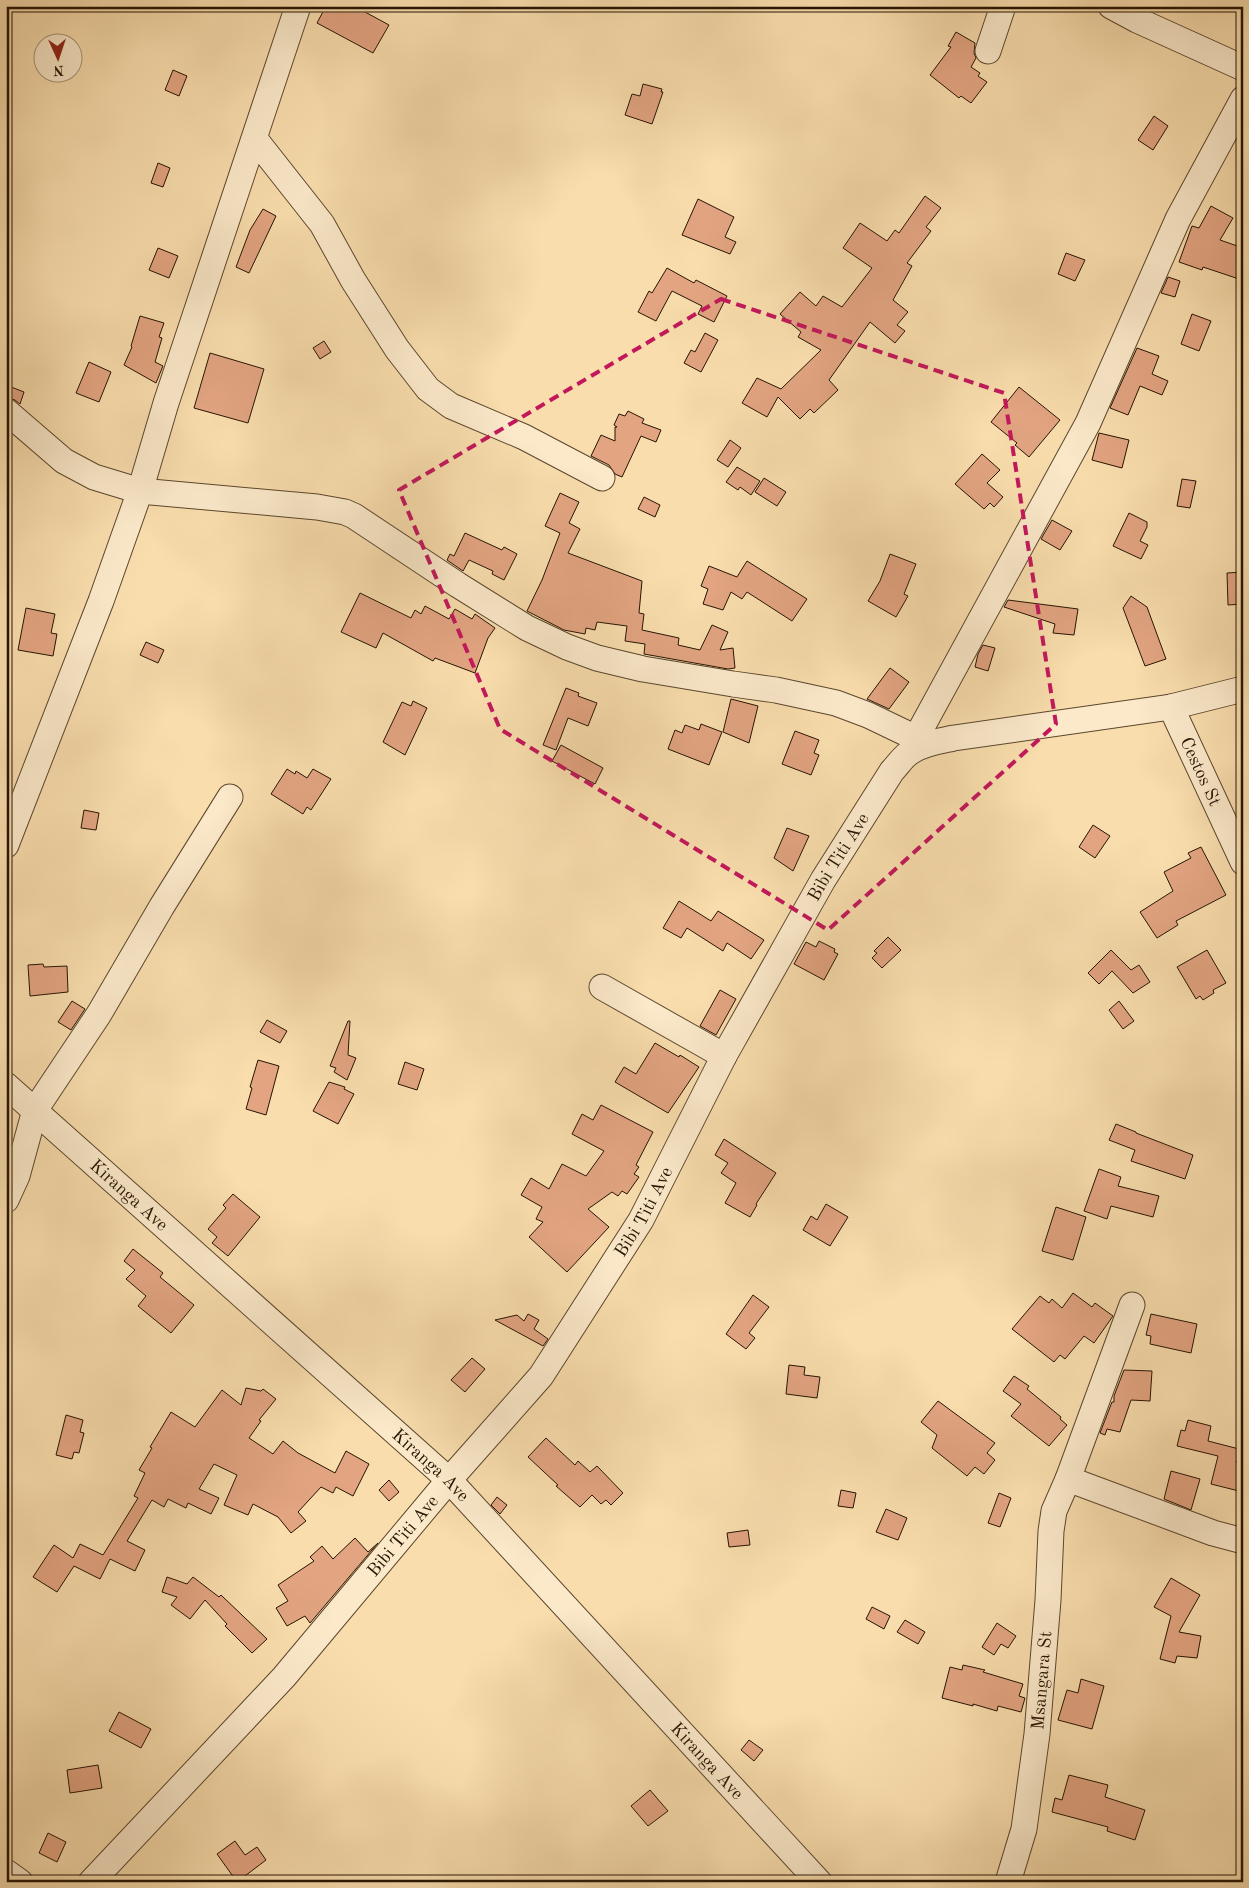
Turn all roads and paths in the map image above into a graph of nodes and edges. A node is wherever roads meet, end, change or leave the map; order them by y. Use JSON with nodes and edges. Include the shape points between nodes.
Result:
{"nodes":[{"id":1,"x":298,"y":6,"type":"edge"},
{"id":2,"x":1003,"y":6,"type":"edge"},
{"id":3,"x":1111,"y":6,"type":"edge"},
{"id":4,"x":988,"y":51,"type":"dead end"},
{"id":5,"x":1243,"y":68,"type":"edge"},
{"id":6,"x":1243,"y":99,"type":"edge"},
{"id":7,"x":255,"y":139,"type":"junction"},
{"id":8,"x":6,"y":410,"type":"edge"},
{"id":9,"x":602,"y":478,"type":"dead end"},
{"id":10,"x":140,"y":491,"type":"junction"},
{"id":11,"x":1243,"y":689,"type":"edge"},
{"id":12,"x":1171,"y":708,"type":"junction"},
{"id":13,"x":913,"y":744,"type":"junction"},
{"id":14,"x":230,"y":797,"type":"dead end"},
{"id":15,"x":6,"y":845,"type":"edge"},
{"id":16,"x":1243,"y":862,"type":"edge"},
{"id":17,"x":602,"y":987,"type":"dead end"},
{"id":18,"x":724,"y":1056,"type":"junction"},
{"id":19,"x":6,"y":1085,"type":"edge"},
{"id":20,"x":35,"y":1110,"type":"junction"},
{"id":21,"x":6,"y":1200,"type":"edge"},
{"id":22,"x":1132,"y":1305,"type":"dead end"},
{"id":23,"x":1068,"y":1479,"type":"junction"},
{"id":24,"x":450,"y":1480,"type":"junction"},
{"id":25,"x":1243,"y":1541,"type":"edge"},
{"id":26,"x":6,"y":1872,"type":"edge"},
{"id":27,"x":20,"y":1882,"type":"edge"},
{"id":28,"x":91,"y":1882,"type":"edge"},
{"id":29,"x":819,"y":1882,"type":"edge"},
{"id":30,"x":1008,"y":1882,"type":"edge"}],
"edges":[{"from":1,"to":7,"type":"street"},
{"from":2,"to":4,"type":"street"},
{"from":3,"to":5,"type":"street"},
{"from":6,"to":13,"type":"street","via":[[1178,219],[1088,423]]},
{"from":7,"to":9,"type":"street","via":[[322,224],[397,349],[428,389],[451,406],[524,437]]},
{"from":7,"to":10,"type":"street","via":[[166,403]]},
{"from":8,"to":10,"type":"street","via":[[64,461],[94,477]]},
{"from":10,"to":13,"type":"street","via":[[345,512],[527,628],[566,646],[596,658],[643,669],[836,703],[868,714]]},
{"from":10,"to":15,"type":"street"},
{"from":11,"to":12,"type":"street","name":"Bibi Titi Ave"},
{"from":12,"to":13,"type":"street","name":"Bibi Titi Ave"},
{"from":12,"to":16,"type":"street","name":"Cestos St"},
{"from":13,"to":18,"type":"street","name":"Bibi Titi Ave","via":[[822,880]]},
{"from":14,"to":20,"type":"street","via":[[99,1014]]},
{"from":17,"to":18,"type":"street"},
{"from":18,"to":24,"type":"street","name":"Bibi Titi Ave","via":[[640,1220],[600,1285],[541,1376]]},
{"from":19,"to":20,"type":"street","name":"Kiranga Ave"},
{"from":20,"to":21,"type":"street","via":[[17,1176]]},
{"from":20,"to":24,"type":"street","name":"Kiranga Ave"},
{"from":22,"to":23,"type":"street","name":"Msangara St"},
{"from":23,"to":25,"type":"street"},
{"from":23,"to":30,"type":"street","name":"Msangara St","via":[[1054,1511],[1050,1531],[1038,1734],[1024,1829]]},
{"from":24,"to":28,"type":"street","name":"Bibi Titi Ave","via":[[284,1677]]},
{"from":24,"to":29,"type":"street","name":"Kiranga Ave"},
{"from":26,"to":27,"type":"street"}]}
